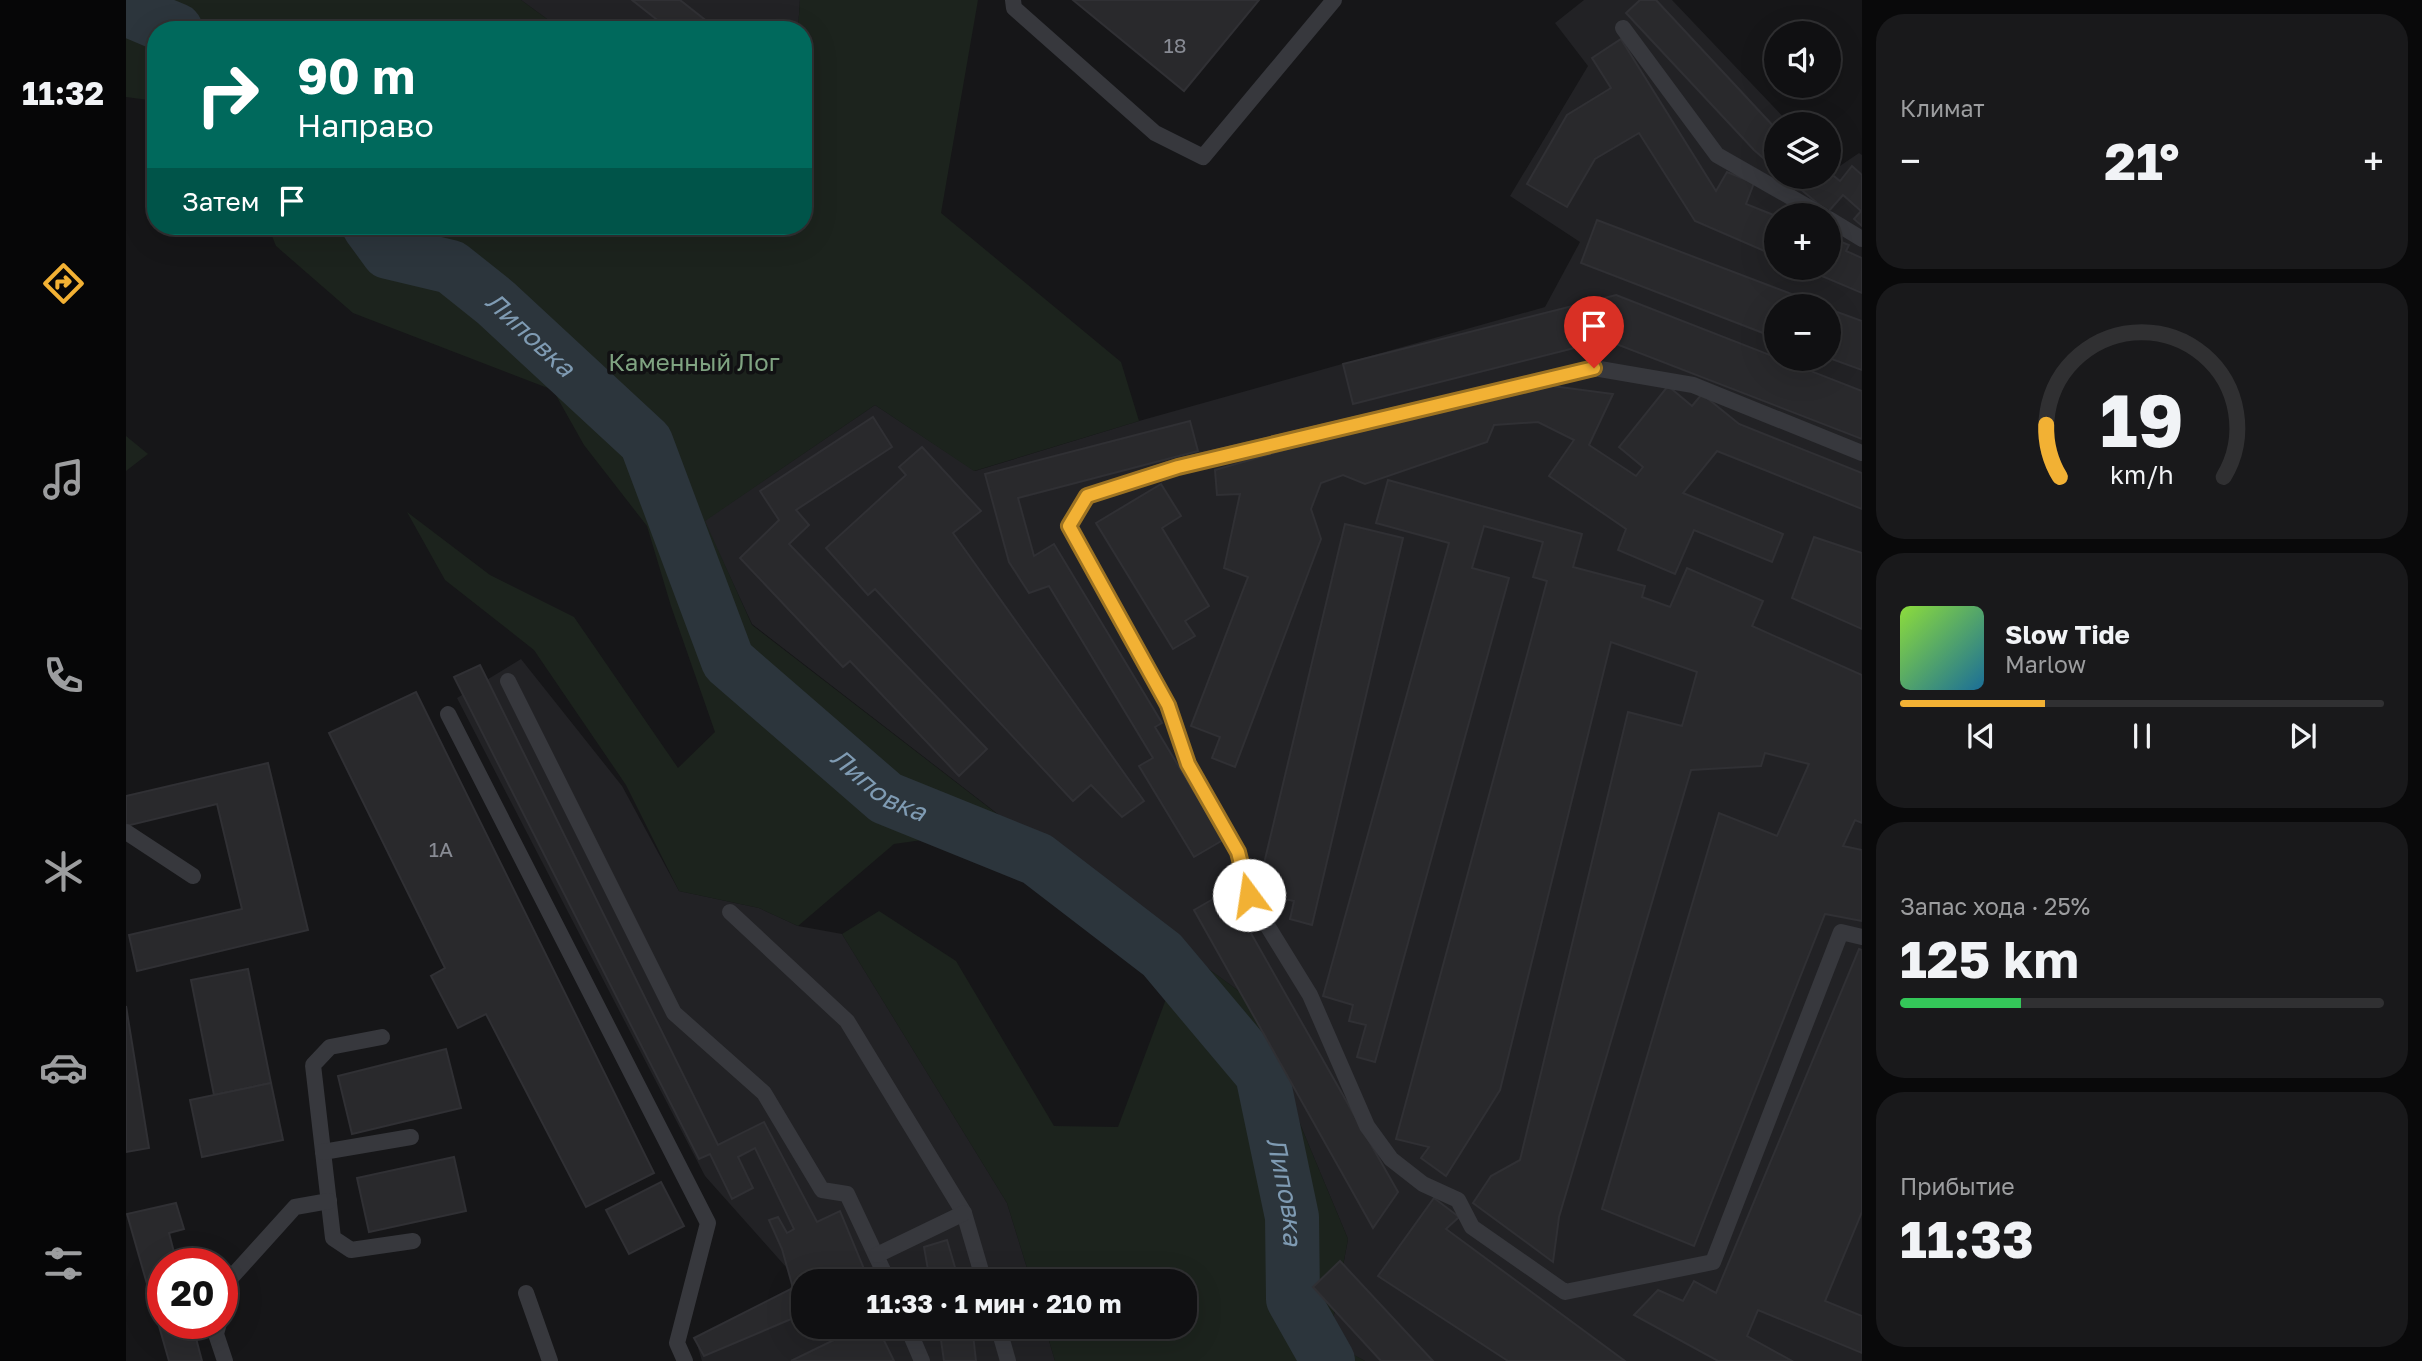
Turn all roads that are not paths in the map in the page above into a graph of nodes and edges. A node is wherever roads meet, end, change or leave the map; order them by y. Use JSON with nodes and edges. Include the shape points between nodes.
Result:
{"nodes":[{"id":1,"x":1013,"y":0,"type":"edge"},
{"id":2,"x":1334,"y":0,"type":"edge"},
{"id":3,"x":1623,"y":29,"type":"dead end"},
{"id":4,"x":1801,"y":203,"type":"edge"},
{"id":5,"x":1841,"y":226,"type":"edge"},
{"id":6,"x":1862,"y":239,"type":"edge"},
{"id":7,"x":1862,"y":453,"type":"edge"},
{"id":8,"x":508,"y":681,"type":"dead end"},
{"id":9,"x":448,"y":714,"type":"dead end"},
{"id":10,"x":126,"y":832,"type":"edge"},
{"id":11,"x":193,"y":877,"type":"dead end"},
{"id":12,"x":730,"y":912,"type":"dead end"},
{"id":13,"x":1862,"y":937,"type":"edge"},
{"id":14,"x":382,"y":1037,"type":"dead end"},
{"id":15,"x":411,"y":1136,"type":"dead end"},
{"id":16,"x":323,"y":1152,"type":"junction"},
{"id":17,"x":329,"y":1201,"type":"junction"},
{"id":18,"x":964,"y":1213,"type":"junction"},
{"id":19,"x":414,"y":1241,"type":"dead end"},
{"id":20,"x":877,"y":1255,"type":"junction"},
{"id":21,"x":883,"y":1269,"type":"edge"},
{"id":22,"x":980,"y":1269,"type":"edge"},
{"id":23,"x":238,"y":1270,"type":"edge"},
{"id":24,"x":526,"y":1293,"type":"dead end"},
{"id":25,"x":218,"y":1339,"type":"edge"},
{"id":26,"x":913,"y":1339,"type":"edge"},
{"id":27,"x":1002,"y":1339,"type":"edge"},
{"id":28,"x":225,"y":1361,"type":"edge"},
{"id":29,"x":550,"y":1361,"type":"edge"},
{"id":30,"x":685,"y":1361,"type":"edge"},
{"id":31,"x":922,"y":1361,"type":"edge"},
{"id":32,"x":1008,"y":1361,"type":"edge"}],
"edges":[{"from":1,"to":2,"type":"lane","via":[[1014,8],[1155,133],[1203,157]]},
{"from":3,"to":4,"type":"lane","via":[[1717,155]]},
{"from":5,"to":6,"type":"lane"},
{"from":7,"to":13,"type":"lane","via":[[1693,386],[1594,368],[1178,467],[1087,496],[1069,526],[1168,705],[1188,764],[1238,852],[1249,895],[1310,995],[1367,1126],[1391,1159],[1423,1184],[1458,1200],[1472,1227],[1565,1292],[1713,1262],[1841,932]]},
{"from":8,"to":20,"type":"lane","via":[[674,1013],[764,1093],[822,1190],[847,1194]]},
{"from":9,"to":30,"type":"lane","via":[[708,1223],[677,1343]]},
{"from":10,"to":11,"type":"lane"},
{"from":12,"to":18,"type":"lane","via":[[847,1021]]},
{"from":14,"to":16,"type":"lane","via":[[330,1047],[313,1065]]},
{"from":15,"to":16,"type":"lane"},
{"from":16,"to":17,"type":"lane"},
{"from":17,"to":19,"type":"lane","via":[[333,1238],[351,1250]]},
{"from":17,"to":23,"type":"lane","via":[[295,1207]]},
{"from":18,"to":20,"type":"lane"},
{"from":18,"to":22,"type":"lane"},
{"from":20,"to":21,"type":"lane"},
{"from":24,"to":29,"type":"lane"},
{"from":25,"to":28,"type":"lane"},
{"from":26,"to":31,"type":"lane"},
{"from":27,"to":32,"type":"lane"}]}
